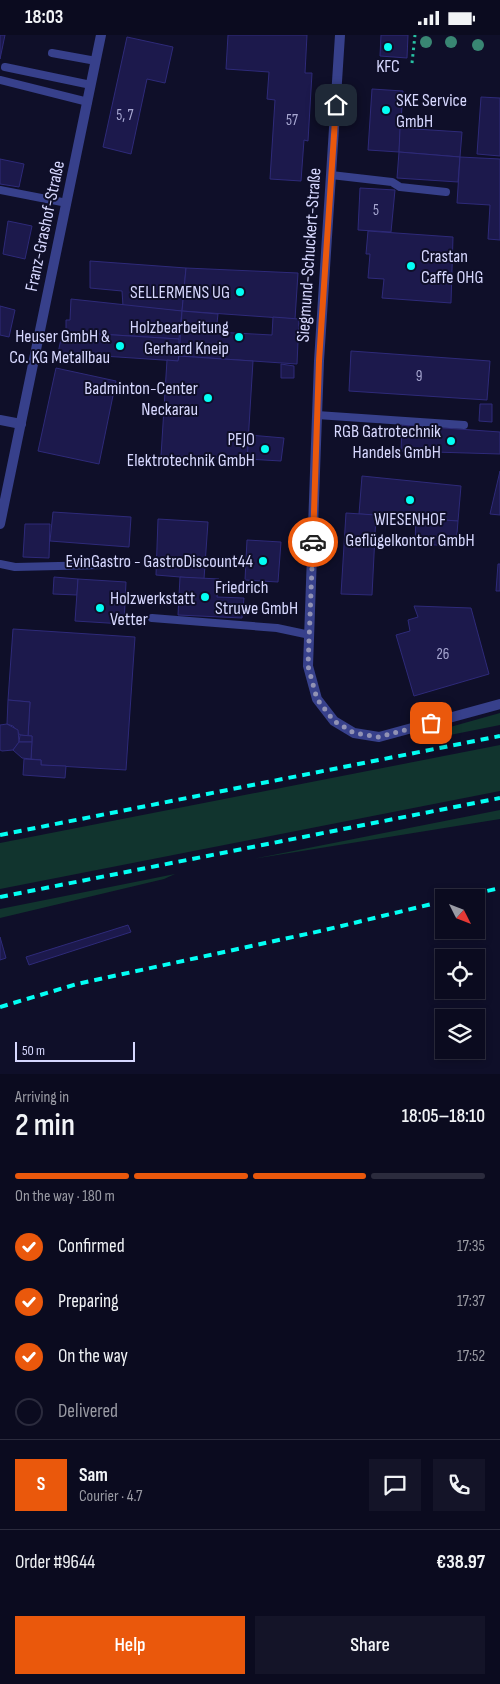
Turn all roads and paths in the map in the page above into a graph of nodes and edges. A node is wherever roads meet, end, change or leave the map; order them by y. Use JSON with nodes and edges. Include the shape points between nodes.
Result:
{"nodes":[{"id":1,"x":101,"y":35,"type":"edge"},
{"id":2,"x":340,"y":35,"type":"edge"},
{"id":3,"x":415,"y":35,"type":"edge"},
{"id":4,"x":52,"y":53,"type":"dead end"},
{"id":5,"x":96,"y":61,"type":"junction"},
{"id":6,"x":412,"y":63,"type":"dead end"},
{"id":7,"x":5,"y":67,"type":"dead end"},
{"id":8,"x":0,"y":80,"type":"edge"},
{"id":9,"x":91,"y":85,"type":"junction"},
{"id":10,"x":88,"y":102,"type":"junction"},
{"id":11,"x":331,"y":175,"type":"junction"},
{"id":12,"x":0,"y":189,"type":"edge"},
{"id":13,"x":446,"y":192,"type":"dead end"},
{"id":14,"x":67,"y":203,"type":"junction"},
{"id":15,"x":317,"y":415,"type":"junction"},
{"id":16,"x":0,"y":420,"type":"edge"},
{"id":17,"x":21,"y":424,"type":"junction"},
{"id":18,"x":464,"y":425,"type":"dead end"},
{"id":19,"x":0,"y":524,"type":"edge"},
{"id":20,"x":0,"y":564,"type":"edge"},
{"id":21,"x":102,"y":565,"type":"dead end"},
{"id":22,"x":152,"y":618,"type":"dead end"},
{"id":23,"x":310,"y":635,"type":"junction"},
{"id":24,"x":500,"y":704,"type":"edge"}],
"edges":[{"from":1,"to":5,"type":"street","name":"Franz-Grashof-Straße"},
{"from":2,"to":11,"type":"street","name":"Siegmund-Schuckert-Straße"},
{"from":3,"to":6,"type":"path"},
{"from":4,"to":5,"type":"lane"},
{"from":5,"to":9,"type":"street","name":"Franz-Grashof-Straße"},
{"from":7,"to":9,"type":"lane"},
{"from":8,"to":10,"type":"lane"},
{"from":9,"to":10,"type":"street","name":"Franz-Grashof-Straße"},
{"from":10,"to":14,"type":"street","name":"Franz-Grashof-Straße"},
{"from":11,"to":13,"type":"lane"},
{"from":11,"to":15,"type":"street","name":"Siegmund-Schuckert-Straße"},
{"from":12,"to":14,"type":"lane"},
{"from":14,"to":17,"type":"street","name":"Franz-Grashof-Straße"},
{"from":15,"to":18,"type":"lane"},
{"from":15,"to":23,"type":"street","name":"Siegmund-Schuckert-Straße"},
{"from":16,"to":17,"type":"street"},
{"from":17,"to":19,"type":"street","name":"Franz-Grashof-Straße"},
{"from":20,"to":21,"type":"lane","via":[[15,567]]},
{"from":22,"to":23,"type":"lane","via":[[277,628]]},
{"from":23,"to":24,"type":"street","name":"Siegmund-Schuckert-Straße","via":[[308,666],[317,699],[334,721],[354,733],[379,737]]}]}
